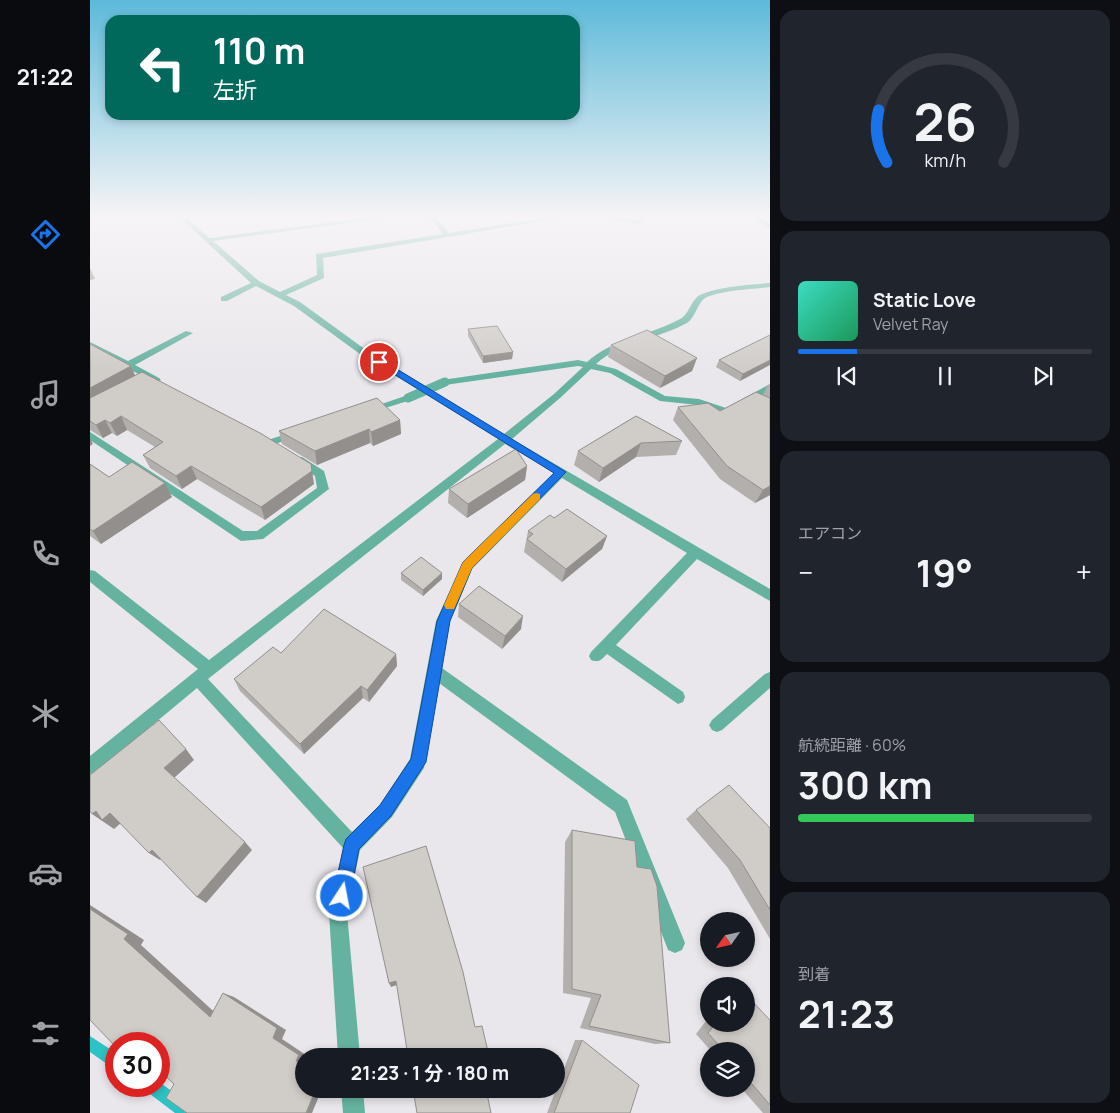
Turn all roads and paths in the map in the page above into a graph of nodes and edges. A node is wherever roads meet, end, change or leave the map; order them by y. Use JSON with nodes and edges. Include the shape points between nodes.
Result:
{"nodes":[{"id":1,"x":239,"y":268,"type":"edge"},
{"id":2,"x":320,"y":268,"type":"edge"},
{"id":3,"x":256,"y":283,"type":"junction"},
{"id":4,"x":770,"y":285,"type":"edge"},
{"id":5,"x":279,"y":296,"type":"junction"},
{"id":6,"x":224,"y":299,"type":"dead end"},
{"id":7,"x":189,"y":333,"type":"dead end"},
{"id":8,"x":90,"y":344,"type":"edge"},
{"id":9,"x":128,"y":365,"type":"junction"},
{"id":10,"x":590,"y":365,"type":"junction"},
{"id":11,"x":770,"y":387,"type":"edge"},
{"id":12,"x":169,"y":388,"type":"edge"},
{"id":13,"x":750,"y":399,"type":"junction"},
{"id":14,"x":763,"y":406,"type":"edge"},
{"id":15,"x":362,"y":412,"type":"edge"},
{"id":16,"x":306,"y":431,"type":"edge"},
{"id":17,"x":90,"y":435,"type":"edge"},
{"id":18,"x":505,"y":439,"type":"junction"},
{"id":19,"x":560,"y":472,"type":"junction"},
{"id":20,"x":696,"y":552,"type":"junction"},
{"id":21,"x":90,"y":575,"type":"edge"},
{"id":22,"x":770,"y":596,"type":"edge"},
{"id":23,"x":436,"y":672,"type":"junction"},
{"id":24,"x":204,"y":675,"type":"junction"},
{"id":25,"x":770,"y":679,"type":"edge"},
{"id":26,"x":678,"y":698,"type":"dead end"},
{"id":27,"x":717,"y":725,"type":"dead end"},
{"id":28,"x":90,"y":766,"type":"edge"},
{"id":29,"x":352,"y":845,"type":"junction"},
{"id":30,"x":675,"y":943,"type":"dead end"},
{"id":31,"x":349,"y":1048,"type":"edge"},
{"id":32,"x":353,"y":1098,"type":"edge"},
{"id":33,"x":354,"y":1113,"type":"edge"}],
"edges":[{"from":1,"to":3,"type":"street"},
{"from":2,"to":5,"type":"street","via":[[321,276]]},
{"from":3,"to":5,"type":"street"},
{"from":3,"to":6,"type":"street"},
{"from":4,"to":10,"type":"street","via":[[703,296],[686,320],[609,352]]},
{"from":5,"to":18,"type":"street","via":[[297,304],[363,352]]},
{"from":7,"to":9,"type":"street"},
{"from":8,"to":9,"type":"street"},
{"from":9,"to":12,"type":"street","via":[[147,380]]},
{"from":10,"to":13,"type":"street","via":[[613,371],[663,399],[699,402],[728,412]]},
{"from":10,"to":15,"type":"street","bridge":true,"via":[[578,363],[444,382],[408,398]]},
{"from":10,"to":18,"type":"street"},
{"from":11,"to":13,"type":"street"},
{"from":13,"to":14,"type":"street"},
{"from":16,"to":17,"type":"street","via":[[266,441],[320,474],[323,489],[259,536],[242,536]]},
{"from":18,"to":19,"type":"street"},
{"from":18,"to":24,"type":"street"},
{"from":19,"to":20,"type":"street"},
{"from":19,"to":23,"type":"street","via":[[467,566],[443,621]]},
{"from":20,"to":22,"type":"street"},
{"from":20,"to":26,"type":"street","via":[[601,651]]},
{"from":21,"to":24,"type":"street"},
{"from":23,"to":29,"type":"street","via":[[418,762],[386,811]]},
{"from":23,"to":30,"type":"street","via":[[621,806]]},
{"from":24,"to":28,"type":"street"},
{"from":24,"to":29,"type":"street"},
{"from":25,"to":27,"type":"street"},
{"from":29,"to":31,"type":"street","via":[[338,913]]},
{"from":32,"to":33,"type":"street"}]}
